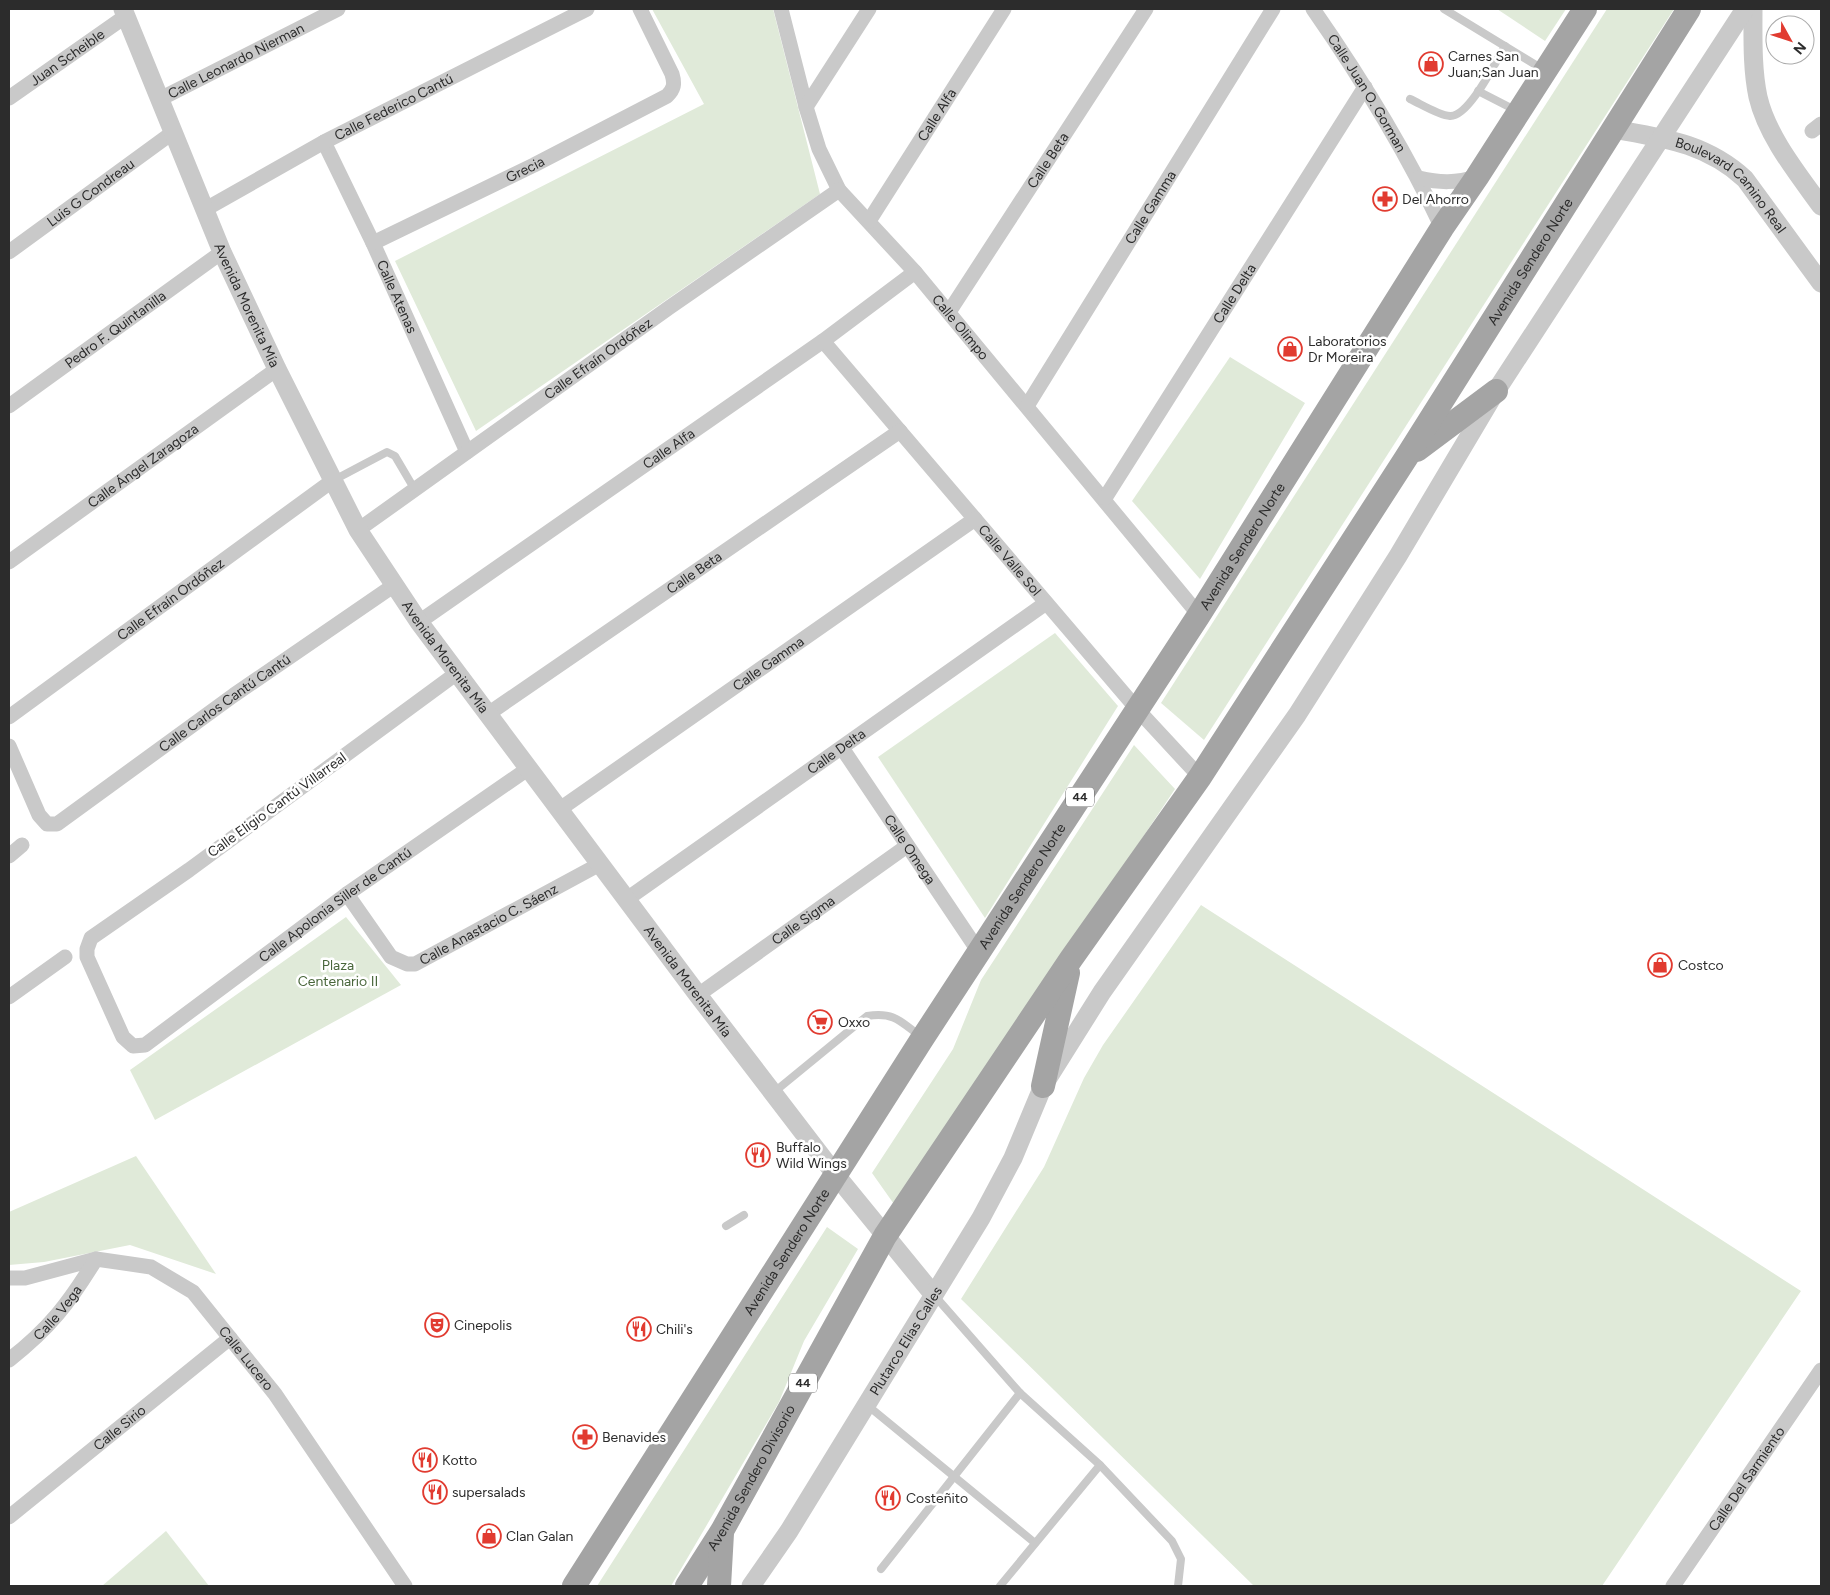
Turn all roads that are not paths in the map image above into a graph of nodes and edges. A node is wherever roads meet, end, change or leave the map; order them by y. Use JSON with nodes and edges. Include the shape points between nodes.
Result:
{"nodes":[{"id":1,"x":338,"y":9,"type":"edge"},
{"id":2,"x":587,"y":9,"type":"edge"},
{"id":3,"x":640,"y":9,"type":"edge"},
{"id":4,"x":781,"y":9,"type":"edge"},
{"id":5,"x":869,"y":9,"type":"edge"},
{"id":6,"x":1004,"y":9,"type":"edge"},
{"id":7,"x":1146,"y":9,"type":"edge"},
{"id":8,"x":1273,"y":9,"type":"edge"},
{"id":9,"x":1313,"y":9,"type":"edge"},
{"id":10,"x":1444,"y":9,"type":"edge"},
{"id":11,"x":1585,"y":9,"type":"edge"},
{"id":12,"x":1689,"y":9,"type":"edge"},
{"id":13,"x":1745,"y":9,"type":"edge"},
{"id":14,"x":1753,"y":9,"type":"edge"},
{"id":15,"x":124,"y":13,"type":"edge"},
{"id":16,"x":1505,"y":46,"type":"junction"},
{"id":17,"x":1546,"y":71,"type":"junction"},
{"id":18,"x":1365,"y":87,"type":"junction"},
{"id":19,"x":1478,"y":91,"type":"junction"},
{"id":20,"x":9,"y":98,"type":"edge"},
{"id":21,"x":160,"y":99,"type":"junction"},
{"id":22,"x":1410,"y":99,"type":"dead end"},
{"id":23,"x":806,"y":107,"type":"junction"},
{"id":24,"x":1519,"y":112,"type":"junction"},
{"id":25,"x":1613,"y":129,"type":"junction"},
{"id":26,"x":172,"y":133,"type":"junction"},
{"id":27,"x":1660,"y":137,"type":"junction"},
{"id":28,"x":324,"y":142,"type":"junction"},
{"id":29,"x":1477,"y":177,"type":"junction"},
{"id":30,"x":1419,"y":178,"type":"junction"},
{"id":31,"x":839,"y":190,"type":"junction"},
{"id":32,"x":1821,"y":206,"type":"edge"},
{"id":33,"x":204,"y":210,"type":"junction"},
{"id":34,"x":870,"y":222,"type":"junction"},
{"id":35,"x":1442,"y":228,"type":"junction"},
{"id":36,"x":373,"y":243,"type":"junction"},
{"id":37,"x":9,"y":252,"type":"edge"},
{"id":38,"x":222,"y":252,"type":"junction"},
{"id":39,"x":915,"y":272,"type":"junction"},
{"id":40,"x":1821,"y":283,"type":"edge"},
{"id":41,"x":949,"y":312,"type":"junction"},
{"id":42,"x":823,"y":341,"type":"junction"},
{"id":43,"x":277,"y":369,"type":"junction"},
{"id":44,"x":1496,"y":391,"type":"junction"},
{"id":45,"x":9,"y":406,"type":"edge"},
{"id":46,"x":1027,"y":406,"type":"junction"},
{"id":47,"x":900,"y":431,"type":"junction"},
{"id":48,"x":468,"y":452,"type":"junction"},
{"id":49,"x":1406,"y":458,"type":"junction"},
{"id":50,"x":332,"y":481,"type":"junction"},
{"id":51,"x":415,"y":490,"type":"junction"},
{"id":52,"x":1105,"y":498,"type":"junction"},
{"id":53,"x":975,"y":519,"type":"junction"},
{"id":54,"x":358,"y":530,"type":"junction"},
{"id":55,"x":9,"y":562,"type":"edge"},
{"id":56,"x":393,"y":586,"type":"junction"},
{"id":57,"x":1046,"y":603,"type":"junction"},
{"id":58,"x":1199,"y":615,"type":"junction"},
{"id":59,"x":419,"y":622,"type":"junction"},
{"id":60,"x":457,"y":673,"type":"junction"},
{"id":61,"x":1137,"y":709,"type":"junction"},
{"id":62,"x":488,"y":714,"type":"junction"},
{"id":63,"x":9,"y":717,"type":"edge"},
{"id":64,"x":9,"y":746,"type":"edge"},
{"id":65,"x":842,"y":748,"type":"junction"},
{"id":66,"x":529,"y":768,"type":"junction"},
{"id":67,"x":1200,"y":777,"type":"junction"},
{"id":68,"x":560,"y":809,"type":"junction"},
{"id":69,"x":22,"y":845,"type":"dead end"},
{"id":70,"x":907,"y":846,"type":"junction"},
{"id":71,"x":9,"y":856,"type":"edge"},
{"id":72,"x":600,"y":864,"type":"junction"},
{"id":73,"x":346,"y":894,"type":"junction"},
{"id":74,"x":627,"y":899,"type":"junction"},
{"id":75,"x":979,"y":952,"type":"junction"},
{"id":76,"x":65,"y":957,"type":"dead end"},
{"id":77,"x":1071,"y":959,"type":"junction"},
{"id":78,"x":698,"y":995,"type":"junction"},
{"id":79,"x":9,"y":997,"type":"edge"},
{"id":80,"x":922,"y":1039,"type":"junction"},
{"id":81,"x":145,"y":1045,"type":"joint"},
{"id":82,"x":1043,"y":1086,"type":"junction"},
{"id":83,"x":772,"y":1092,"type":"junction"},
{"id":84,"x":836,"y":1174,"type":"junction"},
{"id":85,"x":744,"y":1215,"type":"dead end"},
{"id":86,"x":726,"y":1226,"type":"dead end"},
{"id":87,"x":885,"y":1236,"type":"junction"},
{"id":88,"x":96,"y":1259,"type":"junction"},
{"id":89,"x":9,"y":1278,"type":"edge"},
{"id":90,"x":933,"y":1294,"type":"junction"},
{"id":91,"x":230,"y":1338,"type":"junction"},
{"id":92,"x":9,"y":1360,"type":"edge"},
{"id":93,"x":1821,"y":1372,"type":"edge"},
{"id":94,"x":1020,"y":1394,"type":"junction"},
{"id":95,"x":867,"y":1404,"type":"junction"},
{"id":96,"x":1100,"y":1465,"type":"junction"},
{"id":97,"x":954,"y":1477,"type":"junction"},
{"id":98,"x":9,"y":1517,"type":"edge"},
{"id":99,"x":722,"y":1531,"type":"junction"},
{"id":100,"x":1035,"y":1543,"type":"junction"},
{"id":101,"x":881,"y":1569,"type":"dead end"},
{"id":102,"x":405,"y":1586,"type":"edge"},
{"id":103,"x":574,"y":1586,"type":"edge"},
{"id":104,"x":687,"y":1586,"type":"edge"},
{"id":105,"x":719,"y":1586,"type":"edge"},
{"id":106,"x":751,"y":1586,"type":"edge"},
{"id":107,"x":1000,"y":1586,"type":"edge"},
{"id":108,"x":1178,"y":1586,"type":"edge"},
{"id":109,"x":1672,"y":1586,"type":"edge"}],
"edges":[{"from":1,"to":21,"type":"street","name":"Calle Leonardo Nierman"},
{"from":2,"to":28,"type":"street","name":"Calle Federico Cantú"},
{"from":3,"to":36,"type":"street","name":"Grecia","via":[[674,82],[672,90],[660,102]]},
{"from":4,"to":23,"type":"street","name":"Calle Olimpo"},
{"from":5,"to":23,"type":"street"},
{"from":6,"to":34,"type":"street","name":"Calle Alfa"},
{"from":7,"to":41,"type":"street","name":"Calle Beta"},
{"from":8,"to":46,"type":"street","name":"Calle Gamma"},
{"from":9,"to":18,"type":"street","name":"Calle Juan O. Gorman"},
{"from":10,"to":16,"type":"lane"},
{"from":11,"to":17,"type":"main road","name":"Avenida Sendero Norte","number":"44"},
{"from":12,"to":25,"type":"main road","name":"Avenida Sendero Norte","number":"44"},
{"from":13,"to":27,"type":"street"},
{"from":14,"to":32,"type":"street","via":[[1758,96],[1765,118],[1783,151]]},
{"from":15,"to":20,"type":"street","name":"Juan Scheible"},
{"from":15,"to":21,"type":"street","name":"Avenida Morenita Mía"},
{"from":16,"to":17,"type":"lane"},
{"from":16,"to":19,"type":"lane"},
{"from":17,"to":24,"type":"main road","name":"Avenida Sendero Norte","number":"44"},
{"from":18,"to":30,"type":"street","name":"Calle Juan O. Gorman"},
{"from":18,"to":52,"type":"street","name":"Calle Delta"},
{"from":19,"to":22,"type":"lane","via":[[1466,107],[1450,116]]},
{"from":19,"to":24,"type":"lane"},
{"from":21,"to":26,"type":"street","name":"Avenida Morenita Mía"},
{"from":23,"to":31,"type":"street","name":"Calle Olimpo","via":[[819,149]]},
{"from":24,"to":29,"type":"main road","name":"Avenida Sendero Norte","number":"44"},
{"from":25,"to":27,"type":"street","name":"Boulevard Camino Real"},
{"from":25,"to":49,"type":"main road","name":"Avenida Sendero Norte","number":"44"},
{"from":26,"to":33,"type":"street","name":"Avenida Morenita Mía"},
{"from":26,"to":37,"type":"street","name":"Luis G Condreau"},
{"from":27,"to":40,"type":"street","name":"Boulevard Camino Real","via":[[1695,146],[1732,167],[1745,179]]},
{"from":27,"to":44,"type":"street"},
{"from":28,"to":33,"type":"street","name":"Calle Federico Cantú"},
{"from":28,"to":36,"type":"street","name":"Calle Atenas"},
{"from":29,"to":30,"type":"street","via":[[1439,183]]},
{"from":29,"to":35,"type":"main road","name":"Avenida Sendero Norte","number":"44"},
{"from":30,"to":35,"type":"street","name":"Calle Juan O. Gorman"},
{"from":31,"to":34,"type":"street","name":"Calle Olimpo"},
{"from":31,"to":48,"type":"street","name":"Calle Efraín Ordóñez"},
{"from":33,"to":38,"type":"street","name":"Avenida Morenita Mía"},
{"from":34,"to":39,"type":"street","name":"Calle Olimpo"},
{"from":35,"to":58,"type":"main road","name":"Avenida Sendero Norte","number":"44"},
{"from":36,"to":48,"type":"street","name":"Calle Atenas"},
{"from":38,"to":43,"type":"street","name":"Avenida Morenita Mía"},
{"from":38,"to":45,"type":"street","name":"Pedro F. Quintanilla"},
{"from":39,"to":41,"type":"street","name":"Calle Olimpo"},
{"from":39,"to":42,"type":"street","name":"Calle Alfa"},
{"from":41,"to":46,"type":"street","name":"Calle Olimpo"},
{"from":42,"to":47,"type":"street","name":"Calle Valle Sol"},
{"from":42,"to":59,"type":"street","name":"Calle Alfa"},
{"from":43,"to":50,"type":"street","name":"Avenida Morenita Mía"},
{"from":43,"to":55,"type":"street","name":"Calle Ángel Zaragoza"},
{"from":44,"to":49,"type":"main road"},
{"from":44,"to":82,"type":"street","via":[[1398,556],[1297,715],[1102,992]]},
{"from":46,"to":52,"type":"street","name":"Calle Olimpo"},
{"from":47,"to":53,"type":"street","name":"Calle Valle Sol"},
{"from":47,"to":62,"type":"street","name":"Calle Beta"},
{"from":48,"to":51,"type":"street","name":"Calle Efraín Ordóñez"},
{"from":49,"to":67,"type":"main road","name":"Avenida Sendero Norte","number":"44"},
{"from":50,"to":51,"type":"lane","via":[[387,452],[395,456]]},
{"from":50,"to":54,"type":"street","name":"Avenida Morenita Mía"},
{"from":50,"to":63,"type":"street","name":"Calle Efraín Ordóñez"},
{"from":51,"to":54,"type":"street","name":"Calle Efraín Ordóñez"},
{"from":52,"to":58,"type":"street","name":"Calle Olimpo"},
{"from":53,"to":57,"type":"street","name":"Calle Valle Sol"},
{"from":53,"to":68,"type":"street","name":"Calle Gamma"},
{"from":54,"to":56,"type":"street","name":"Avenida Morenita Mía"},
{"from":56,"to":59,"type":"street","name":"Avenida Morenita Mía"},
{"from":56,"to":64,"type":"street","name":"Calle Carlos Cantú Cantú","via":[[234,695],[56,824],[47,824],[39,815]]},
{"from":57,"to":61,"type":"street","name":"Calle Valle Sol"},
{"from":57,"to":65,"type":"street","name":"Calle Delta"},
{"from":58,"to":61,"type":"main road","name":"Avenida Sendero Norte","number":"44"},
{"from":59,"to":60,"type":"street","name":"Avenida Morenita Mía"},
{"from":60,"to":62,"type":"street","name":"Avenida Morenita Mía"},
{"from":60,"to":81,"type":"street","name":"Calle Eligio Cantú Villarreal","via":[[189,870],[95,934],[88,944],[87,957],[105,998],[123,1037],[134,1046]]},
{"from":61,"to":67,"type":"street","name":"Calle Valle Sol"},
{"from":61,"to":75,"type":"main road","name":"Avenida Sendero Norte","number":"44"},
{"from":62,"to":66,"type":"street","name":"Avenida Morenita Mía"},
{"from":65,"to":70,"type":"street","name":"Calle Omega"},
{"from":65,"to":74,"type":"street","name":"Calle Delta"},
{"from":66,"to":68,"type":"street","name":"Avenida Morenita Mía"},
{"from":66,"to":73,"type":"street","name":"Calle Apolonia Siller de Cantú"},
{"from":67,"to":77,"type":"main road","name":"Avenida Sendero Norte","number":"44"},
{"from":68,"to":72,"type":"street","name":"Avenida Morenita Mía"},
{"from":69,"to":71,"type":"street"},
{"from":70,"to":75,"type":"street","name":"Calle Omega"},
{"from":70,"to":78,"type":"street","name":"Calle Sigma"},
{"from":72,"to":73,"type":"street","name":"Calle Anastacio C. Sáenz","via":[[415,964],[407,964],[391,956]]},
{"from":72,"to":74,"type":"street","name":"Avenida Morenita Mía"},
{"from":73,"to":81,"type":"street","name":"Calle Apolonia Siller de Cantú"},
{"from":74,"to":78,"type":"street","name":"Avenida Morenita Mía"},
{"from":75,"to":80,"type":"main road","name":"Avenida Sendero Norte","number":"44"},
{"from":76,"to":79,"type":"street"},
{"from":77,"to":82,"type":"main road"},
{"from":77,"to":87,"type":"main road","name":"Avenida Sendero Norte","number":"44"},
{"from":78,"to":83,"type":"street","name":"Avenida Morenita Mía"},
{"from":80,"to":83,"type":"lane","via":[[896,1018],[883,1014],[867,1016]]},
{"from":80,"to":84,"type":"main road","name":"Avenida Sendero Norte","number":"44"},
{"from":82,"to":90,"type":"street","name":"Plutarco Elias Calles","via":[[1014,1158]]},
{"from":83,"to":84,"type":"street","name":"Avenida Morenita Mía"},
{"from":84,"to":87,"type":"street","name":"Avenida Morenita Mía"},
{"from":84,"to":103,"type":"main road","name":"Avenida Sendero Norte","number":"44"},
{"from":85,"to":86,"type":"lane"},
{"from":87,"to":90,"type":"street","name":"Avenida Morenita Mía"},
{"from":87,"to":99,"type":"main road","name":"Avenida Sendero Divisorio","number":"44"},
{"from":88,"to":89,"type":"street","name":"Calle Lucero","via":[[25,1278]]},
{"from":88,"to":91,"type":"street","name":"Calle Lucero","via":[[151,1267],[177,1281],[193,1292]]},
{"from":88,"to":92,"type":"street","name":"Calle Vega","via":[[55,1320]]},
{"from":90,"to":94,"type":"lane"},
{"from":90,"to":95,"type":"street","name":"Plutarco Elias Calles"},
{"from":91,"to":98,"type":"street","name":"Calle Sirio"},
{"from":91,"to":102,"type":"street","name":"Calle Lucero","via":[[276,1394]]},
{"from":93,"to":109,"type":"street","name":"Calle Del Sarmiento"},
{"from":94,"to":96,"type":"lane"},
{"from":94,"to":97,"type":"lane"},
{"from":95,"to":97,"type":"lane"},
{"from":95,"to":106,"type":"street","name":"Plutarco Elias Calles"},
{"from":96,"to":100,"type":"lane"},
{"from":96,"to":108,"type":"lane","via":[[1172,1541],[1181,1559]]},
{"from":97,"to":100,"type":"lane"},
{"from":97,"to":101,"type":"lane"},
{"from":99,"to":104,"type":"main road","name":"Avenida Sendero Divisorio","number":"44"},
{"from":99,"to":105,"type":"main road"},
{"from":100,"to":107,"type":"lane"}]}
